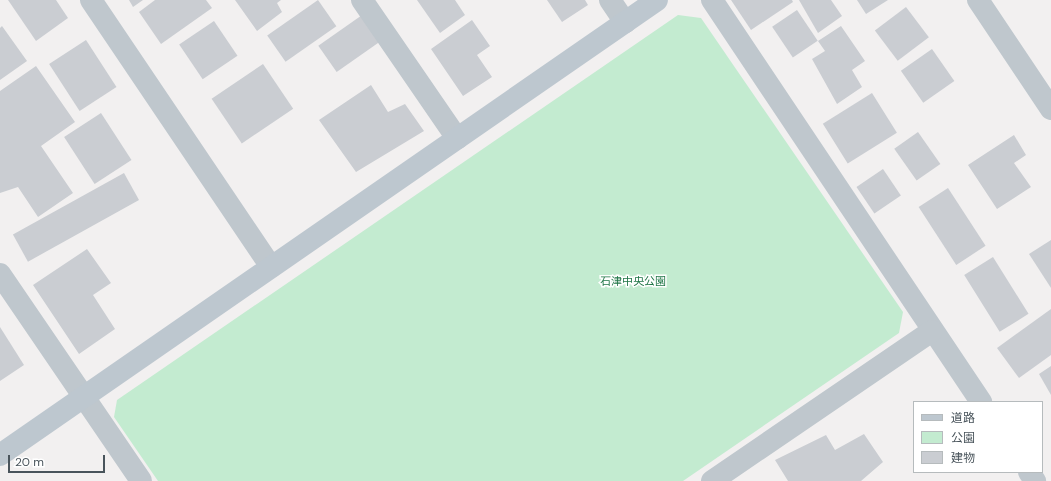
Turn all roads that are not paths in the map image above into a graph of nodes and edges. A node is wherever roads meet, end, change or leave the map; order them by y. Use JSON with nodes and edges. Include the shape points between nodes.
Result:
{"nodes":[{"id":1,"x":91,"y":0,"type":"edge"},
{"id":2,"x":362,"y":0,"type":"edge"},
{"id":3,"x":610,"y":0,"type":"edge"},
{"id":4,"x":657,"y":0,"type":"edge"},
{"id":5,"x":712,"y":0,"type":"edge"},
{"id":6,"x":978,"y":0,"type":"edge"},
{"id":7,"x":625,"y":22,"type":"junction"},
{"id":8,"x":1051,"y":109,"type":"edge"},
{"id":9,"x":457,"y":138,"type":"junction"},
{"id":10,"x":271,"y":267,"type":"junction"},
{"id":11,"x":0,"y":274,"type":"edge"},
{"id":12,"x":932,"y":331,"type":"junction"},
{"id":13,"x":84,"y":397,"type":"junction"},
{"id":14,"x":980,"y":401,"type":"edge"},
{"id":15,"x":0,"y":455,"type":"edge"},
{"id":16,"x":739,"y":474,"type":"edge"},
{"id":17,"x":141,"y":481,"type":"edge"},
{"id":18,"x":712,"y":481,"type":"edge"}],
"edges":[{"from":1,"to":10,"type":"street"},
{"from":2,"to":9,"type":"street"},
{"from":3,"to":7,"type":"street"},
{"from":4,"to":7,"type":"street"},
{"from":5,"to":12,"type":"street"},
{"from":6,"to":8,"type":"street"},
{"from":7,"to":9,"type":"street"},
{"from":9,"to":10,"type":"street"},
{"from":10,"to":13,"type":"street"},
{"from":11,"to":13,"type":"street"},
{"from":12,"to":14,"type":"street"},
{"from":12,"to":16,"type":"street"},
{"from":13,"to":15,"type":"street"},
{"from":13,"to":17,"type":"street"},
{"from":16,"to":18,"type":"street"}]}
